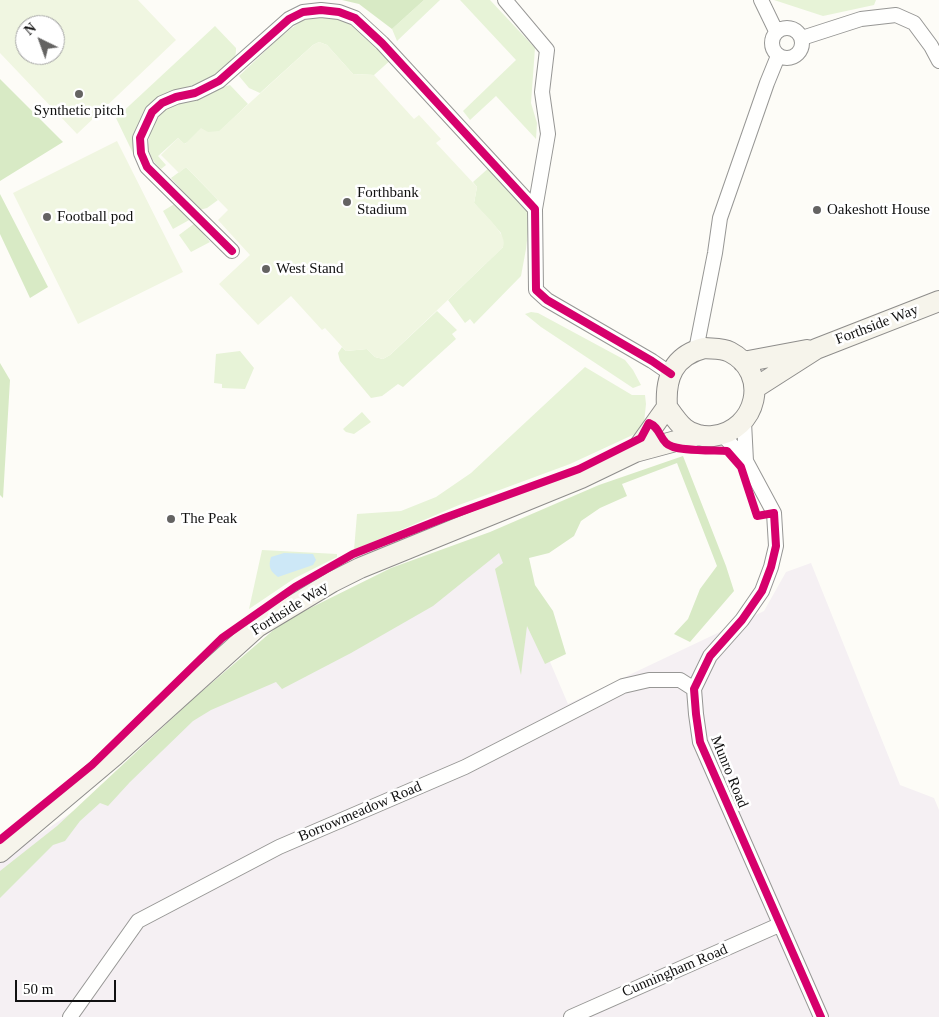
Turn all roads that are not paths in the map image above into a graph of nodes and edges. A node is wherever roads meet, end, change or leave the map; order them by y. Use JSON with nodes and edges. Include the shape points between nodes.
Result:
{"nodes":[{"id":1,"x":505,"y":0,"type":"edge"},
{"id":2,"x":761,"y":0,"type":"edge"},
{"id":3,"x":776,"y":31,"type":"junction"},
{"id":4,"x":802,"y":38,"type":"junction"},
{"id":5,"x":778,"y":56,"type":"junction"},
{"id":6,"x":939,"y":61,"type":"edge"},
{"id":7,"x":535,"y":209,"type":"junction"},
{"id":8,"x":232,"y":251,"type":"dead end"},
{"id":9,"x":939,"y":301,"type":"edge"},
{"id":10,"x":816,"y":349,"type":"junction"},
{"id":11,"x":696,"y":350,"type":"junction"},
{"id":12,"x":743,"y":362,"type":"junction"},
{"id":13,"x":671,"y":374,"type":"junction"},
{"id":14,"x":755,"y":388,"type":"junction"},
{"id":15,"x":667,"y":407,"type":"junction"},
{"id":16,"x":744,"y":422,"type":"junction"},
{"id":17,"x":698,"y":435,"type":"junction"},
{"id":18,"x":723,"y":435,"type":"junction"},
{"id":19,"x":635,"y":452,"type":"junction"},
{"id":20,"x":746,"y":462,"type":"junction"},
{"id":21,"x":694,"y":689,"type":"junction"},
{"id":22,"x":0,"y":852,"type":"edge"},
{"id":23,"x":779,"y":925,"type":"junction"},
{"id":24,"x":70,"y":1017,"type":"edge"},
{"id":25,"x":571,"y":1017,"type":"edge"},
{"id":26,"x":821,"y":1017,"type":"edge"}],
"edges":[{"from":1,"to":7,"type":"street","via":[[547,50],[542,92],[548,134]]},
{"from":2,"to":3,"type":"street"},
{"from":3,"to":4,"type":"street","via":[[791,28]]},
{"from":3,"to":5,"type":"street","via":[[772,46]]},
{"from":4,"to":5,"type":"street","via":[[797,55]]},
{"from":4,"to":6,"type":"street","via":[[861,19],[896,15],[914,23]]},
{"from":5,"to":11,"type":"street","via":[[720,218]]},
{"from":7,"to":8,"type":"street","via":[[382,43],[355,18],[339,12],[303,12],[289,19],[219,81],[195,93],[162,103],[152,112],[140,138],[141,153],[147,167]]},
{"from":7,"to":13,"type":"street","via":[[536,290],[547,300]]},
{"from":9,"to":10,"type":"street","name":"Forthside Way"},
{"from":10,"to":12,"type":"street","name":"Forthside Way"},
{"from":10,"to":14,"type":"street","name":"Forthside Way"},
{"from":11,"to":12,"type":"street","via":[[719,349],[730,352]]},
{"from":11,"to":13,"type":"street","via":[[682,358]]},
{"from":12,"to":14,"type":"street","via":[[751,373]]},
{"from":13,"to":15,"type":"street"},
{"from":14,"to":16,"type":"street","via":[[754,402]]},
{"from":15,"to":17,"type":"street","via":[[684,428]]},
{"from":15,"to":19,"type":"street","name":"Forthside Way"},
{"from":16,"to":18,"type":"street"},
{"from":16,"to":20,"type":"street"},
{"from":17,"to":18,"type":"street"},
{"from":17,"to":19,"type":"street","name":"Forthside Way"},
{"from":18,"to":20,"type":"street"},
{"from":19,"to":22,"type":"street","name":"Forthside Way","via":[[581,478],[360,568],[257,628],[114,756]]},
{"from":20,"to":21,"type":"street","via":[[774,513],[776,546],[773,560],[762,591],[710,656]]},
{"from":21,"to":23,"type":"street","name":"Munro Road","via":[[700,742]]},
{"from":21,"to":24,"type":"street","name":"Borrowmeadow Road","via":[[680,680],[649,680],[623,686],[473,763],[279,847],[194,891],[138,921]]},
{"from":23,"to":25,"type":"street","name":"Cunningham Road"},
{"from":23,"to":26,"type":"street","name":"Munro Road"}]}
